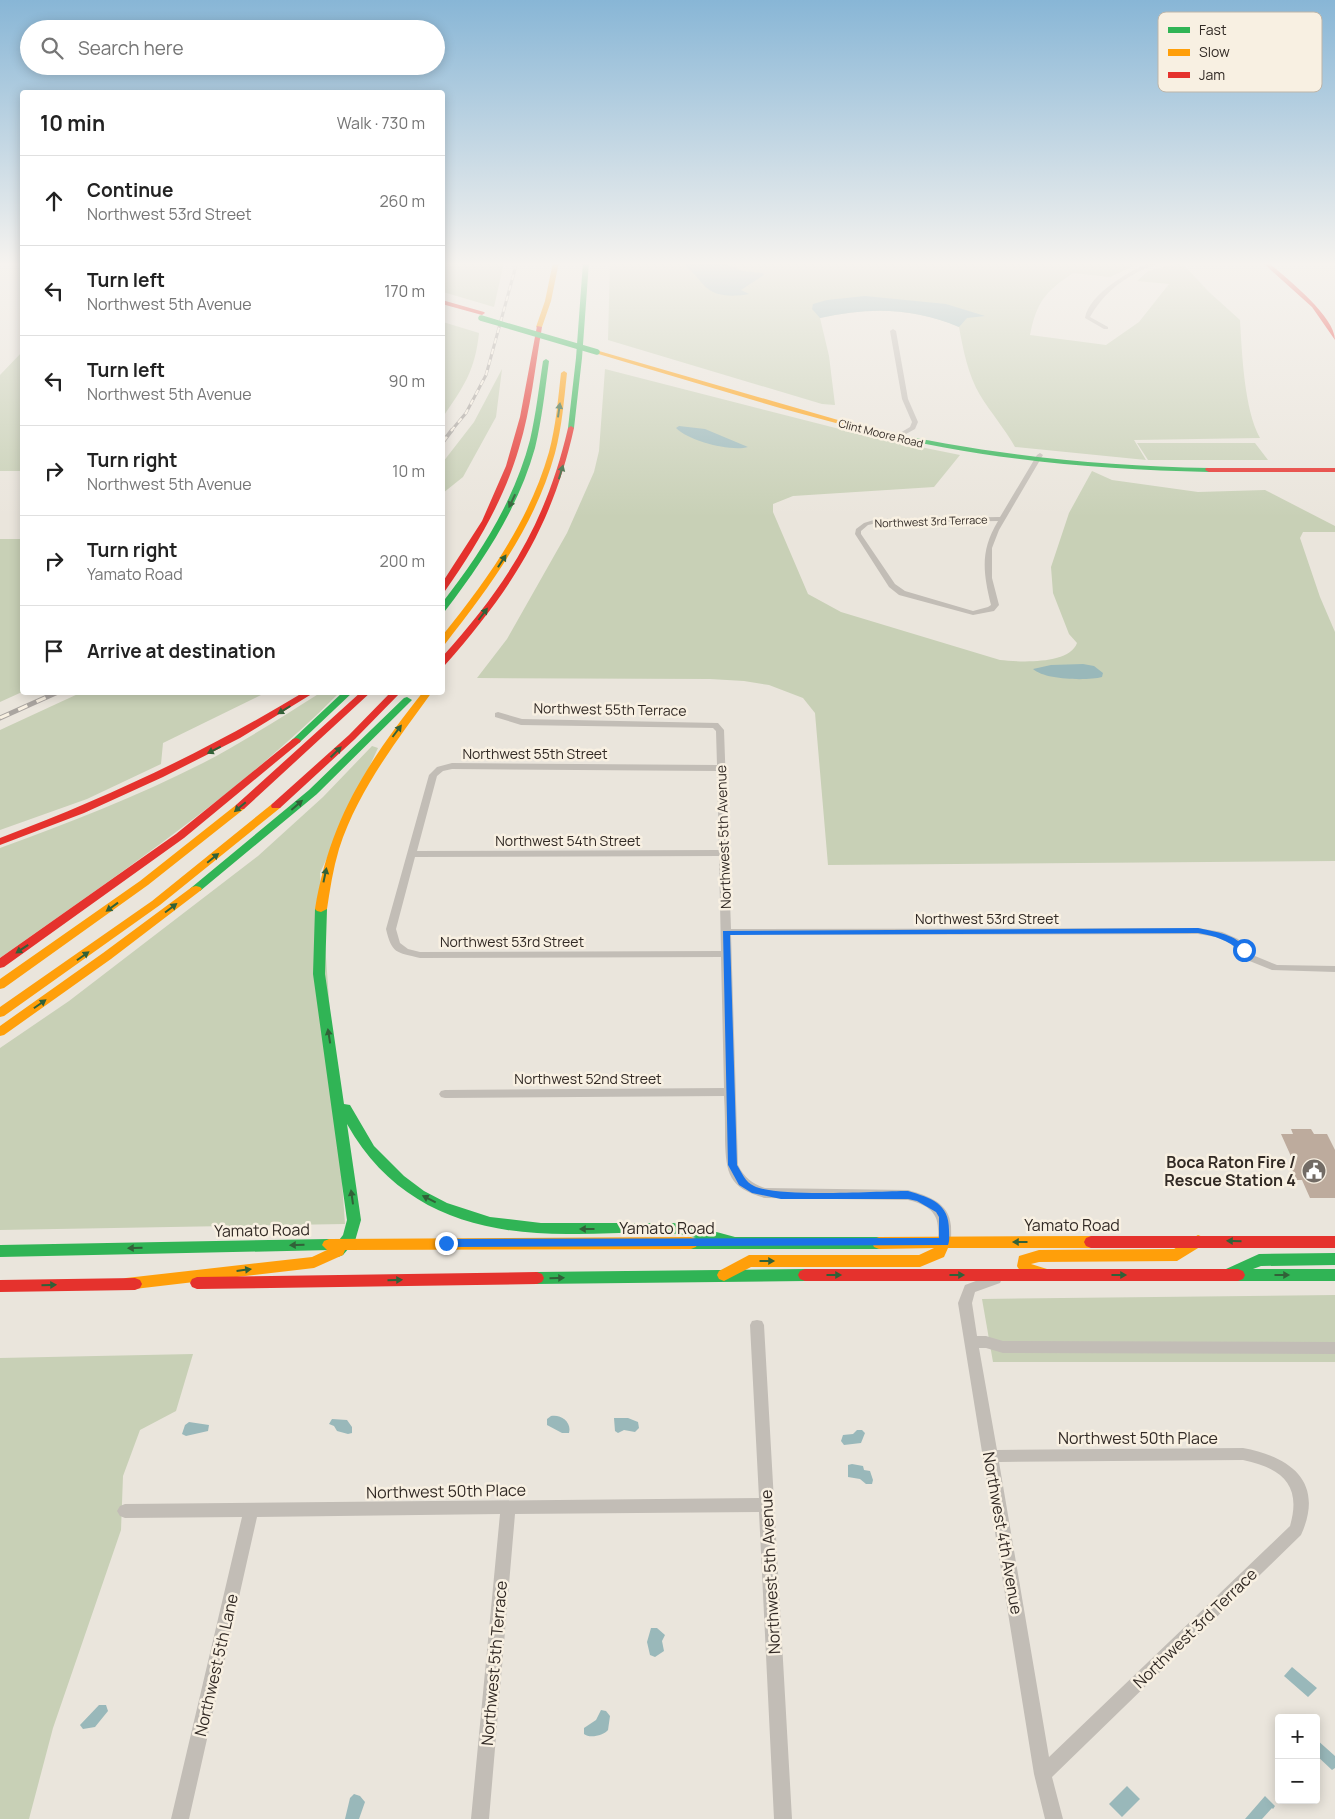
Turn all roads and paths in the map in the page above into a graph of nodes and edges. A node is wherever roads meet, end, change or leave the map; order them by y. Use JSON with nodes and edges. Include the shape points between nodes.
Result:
{"nodes":[{"id":1,"x":536,"y":347,"type":"edge"},
{"id":2,"x":548,"y":347,"type":"edge"},
{"id":3,"x":568,"y":347,"type":"edge"},
{"id":4,"x":580,"y":347,"type":"edge"},
{"id":5,"x":590,"y":347,"type":"edge"},
{"id":6,"x":896,"y":347,"type":"edge"},
{"id":7,"x":900,"y":435,"type":"junction"},
{"id":8,"x":1038,"y":458,"type":"junction"},
{"id":9,"x":1335,"y":464,"type":"edge"},
{"id":10,"x":1265,"y":468,"type":"junction"},
{"id":11,"x":1335,"y":470,"type":"edge"},
{"id":12,"x":1002,"y":519,"type":"junction"},
{"id":13,"x":466,"y":552,"type":"junction"},
{"id":14,"x":445,"y":572,"type":"edge"},
{"id":15,"x":445,"y":584,"type":"edge"},
{"id":16,"x":445,"y":605,"type":"edge"},
{"id":17,"x":445,"y":638,"type":"edge"},
{"id":18,"x":453,"y":652,"type":"junction"},
{"id":19,"x":445,"y":660,"type":"edge"},
{"id":20,"x":445,"y":664,"type":"edge"},
{"id":21,"x":306,"y":695,"type":"edge"},
{"id":22,"x":346,"y":695,"type":"edge"},
{"id":23,"x":364,"y":695,"type":"edge"},
{"id":24,"x":394,"y":695,"type":"edge"},
{"id":25,"x":412,"y":695,"type":"edge"},
{"id":26,"x":426,"y":695,"type":"edge"},
{"id":27,"x":498,"y":715,"type":"dead end"},
{"id":28,"x":720,"y":730,"type":"joint"},
{"id":29,"x":721,"y":768,"type":"junction"},
{"id":30,"x":156,"y":779,"type":"junction"},
{"id":31,"x":0,"y":836,"type":"edge"},
{"id":32,"x":0,"y":842,"type":"edge"},
{"id":33,"x":724,"y":853,"type":"junction"},
{"id":34,"x":412,"y":854,"type":"junction"},
{"id":35,"x":726,"y":932,"type":"junction"},
{"id":36,"x":727,"y":954,"type":"junction"},
{"id":37,"x":0,"y":964,"type":"edge"},
{"id":38,"x":1335,"y":969,"type":"edge"},
{"id":39,"x":0,"y":985,"type":"edge"},
{"id":40,"x":0,"y":1013,"type":"edge"},
{"id":41,"x":0,"y":1032,"type":"edge"},
{"id":42,"x":731,"y":1092,"type":"junction"},
{"id":43,"x":338,"y":1093,"type":"junction"},
{"id":44,"x":445,"y":1094,"type":"dead end"},
{"id":45,"x":1198,"y":1241,"type":"junction"},
{"id":46,"x":944,"y":1242,"type":"junction"},
{"id":47,"x":1335,"y":1242,"type":"edge"},
{"id":48,"x":346,"y":1244,"type":"junction"},
{"id":49,"x":739,"y":1244,"type":"junction"},
{"id":50,"x":0,"y":1251,"type":"edge"},
{"id":51,"x":1335,"y":1260,"type":"edge"},
{"id":52,"x":1052,"y":1275,"type":"junction"},
{"id":53,"x":1227,"y":1275,"type":"junction"},
{"id":54,"x":1335,"y":1275,"type":"edge"},
{"id":55,"x":722,"y":1276,"type":"junction"},
{"id":56,"x":1010,"y":1276,"type":"junction"},
{"id":57,"x":126,"y":1284,"type":"junction"},
{"id":58,"x":0,"y":1286,"type":"edge"},
{"id":59,"x":757,"y":1325,"type":"dead end"},
{"id":60,"x":971,"y":1342,"type":"junction"},
{"id":61,"x":1335,"y":1348,"type":"edge"},
{"id":62,"x":990,"y":1456,"type":"junction"},
{"id":63,"x":1284,"y":1466,"type":"joint"},
{"id":64,"x":767,"y":1505,"type":"junction"},
{"id":65,"x":508,"y":1508,"type":"junction"},
{"id":66,"x":251,"y":1510,"type":"junction"},
{"id":67,"x":125,"y":1512,"type":"dead end"},
{"id":68,"x":1043,"y":1774,"type":"junction"},
{"id":69,"x":180,"y":1819,"type":"edge"},
{"id":70,"x":480,"y":1819,"type":"edge"},
{"id":71,"x":783,"y":1819,"type":"edge"},
{"id":72,"x":1054,"y":1819,"type":"edge"}],
"edges":[{"from":1,"to":13,"type":"main road","via":[[512,460],[491,510]]},
{"from":2,"to":16,"type":"main road","one_way":true,"via":[[535,432],[515,494],[471,571]]},
{"from":17,"to":3,"type":"main road","one_way":true,"via":[[499,566],[536,498],[555,440]]},
{"from":18,"to":4,"type":"main road","one_way":true,"via":[[513,572],[555,491],[571,429]]},
{"from":5,"to":7,"type":"main road","name":"Clint Moore Road"},
{"from":6,"to":7,"type":"street","via":[[905,399],[916,422],[913,428]]},
{"from":7,"to":8,"type":"main road","name":"Clint Moore Road"},
{"from":8,"to":10,"type":"main road","name":"Clint Moore Road"},
{"from":8,"to":12,"type":"street","name":"Northwest 3rd Terrace"},
{"from":9,"to":10,"type":"main road","name":"Clint Moore Road"},
{"from":10,"to":11,"type":"main road","name":"Clint Moore Road"},
{"from":12,"to":12,"type":"street","name":"Northwest 3rd Terrace","via":[[992,539],[987,563],[995,605],[983,612],[962,611],[902,593],[892,585],[858,534],[862,526],[877,521]]},
{"from":13,"to":14,"type":"main road"},
{"from":13,"to":15,"type":"main road"},
{"from":18,"to":19,"type":"main road"},
{"from":18,"to":20,"type":"main road"},
{"from":21,"to":30,"type":"main road","one_way":true,"via":[[241,736]]},
{"from":22,"to":37,"type":"main road","one_way":true,"via":[[279,756],[192,827]]},
{"from":23,"to":39,"type":"main road","one_way":true,"via":[[302,754],[204,837]]},
{"from":40,"to":24,"type":"main road","one_way":true,"via":[[122,928],[226,847],[307,780]]},
{"from":41,"to":25,"type":"main road","one_way":true,"via":[[140,932],[237,857],[317,788]]},
{"from":43,"to":26,"type":"main road","one_way":true,"via":[[319,974],[318,922],[324,878],[341,824],[359,786]]},
{"from":27,"to":28,"type":"street","name":"Northwest 55th Terrace","via":[[521,722],[715,725]]},
{"from":28,"to":29,"type":"street","name":"Northwest 5th Avenue"},
{"from":29,"to":33,"type":"street","name":"Northwest 5th Avenue"},
{"from":29,"to":34,"type":"street","name":"Northwest 55th Street","via":[[452,766],[433,775]]},
{"from":30,"to":31,"type":"main road"},
{"from":30,"to":32,"type":"main road"},
{"from":33,"to":34,"type":"street","name":"Northwest 54th Street"},
{"from":33,"to":35,"type":"street","name":"Northwest 5th Avenue"},
{"from":34,"to":36,"type":"street","name":"Northwest 53rd Street","via":[[391,929],[395,946],[411,954]]},
{"from":35,"to":36,"type":"street","name":"Northwest 5th Avenue"},
{"from":35,"to":38,"type":"street","name":"Northwest 53rd Street","via":[[1198,931],[1234,941],[1260,963],[1276,968]]},
{"from":36,"to":42,"type":"street","name":"Northwest 5th Avenue"},
{"from":42,"to":44,"type":"street","name":"Northwest 52nd Street"},
{"from":42,"to":46,"type":"street","name":"Northwest 5th Avenue","via":[[732,1165],[742,1183],[752,1190],[781,1195],[908,1195],[920,1198],[940,1210],[946,1224]]},
{"from":48,"to":43,"type":"main road","one_way":true,"via":[[352,1235],[354,1217]]},
{"from":49,"to":43,"type":"main road","one_way":true,"via":[[673,1228],[525,1228],[460,1213],[422,1196],[382,1167],[360,1139]]},
{"from":45,"to":46,"type":"main road","name":"Yamato Road","one_way":true},
{"from":47,"to":45,"type":"main road","name":"Yamato Road","one_way":true},
{"from":45,"to":52,"type":"main road","via":[[1178,1255],[1039,1256],[1024,1260],[1024,1266],[1029,1270]]},
{"from":46,"to":49,"type":"main road","name":"Yamato Road"},
{"from":55,"to":46,"type":"main road","one_way":true,"via":[[749,1261],[920,1261],[939,1253]]},
{"from":48,"to":49,"type":"main road","name":"Yamato Road"},
{"from":48,"to":50,"type":"main road","name":"Yamato Road","one_way":true},
{"from":57,"to":48,"type":"main road","one_way":true,"via":[[305,1264],[332,1256]]},
{"from":51,"to":53,"type":"main road","via":[[1259,1260]]},
{"from":52,"to":53,"type":"main road","one_way":true},
{"from":52,"to":56,"type":"main road"},
{"from":53,"to":54,"type":"main road","one_way":true},
{"from":55,"to":56,"type":"main road","one_way":true},
{"from":57,"to":55,"type":"main road","one_way":true},
{"from":56,"to":60,"type":"street","name":"Northwest 4th Avenue","via":[[970,1289],[966,1296]]},
{"from":58,"to":57,"type":"main road","one_way":true},
{"from":59,"to":64,"type":"street","name":"Northwest 5th Avenue"},
{"from":60,"to":61,"type":"street","via":[[1003,1347]]},
{"from":60,"to":62,"type":"street","name":"Northwest 4th Avenue"},
{"from":62,"to":63,"type":"street","name":"Northwest 50th Place","via":[[1243,1454],[1264,1457]]},
{"from":62,"to":68,"type":"street","name":"Northwest 4th Avenue"},
{"from":63,"to":68,"type":"street","name":"Northwest 3rd Terrace","via":[[1300,1495],[1302,1515],[1296,1530]]},
{"from":64,"to":65,"type":"street","name":"Northwest 50th Place"},
{"from":64,"to":71,"type":"street","name":"Northwest 5th Avenue"},
{"from":65,"to":66,"type":"street","name":"Northwest 50th Place"},
{"from":65,"to":70,"type":"street","name":"Northwest 5th Terrace"},
{"from":66,"to":67,"type":"street","name":"Northwest 50th Place"},
{"from":66,"to":69,"type":"street","name":"Northwest 5th Lane"},
{"from":68,"to":72,"type":"street","name":"Northwest 4th Avenue"}]}
